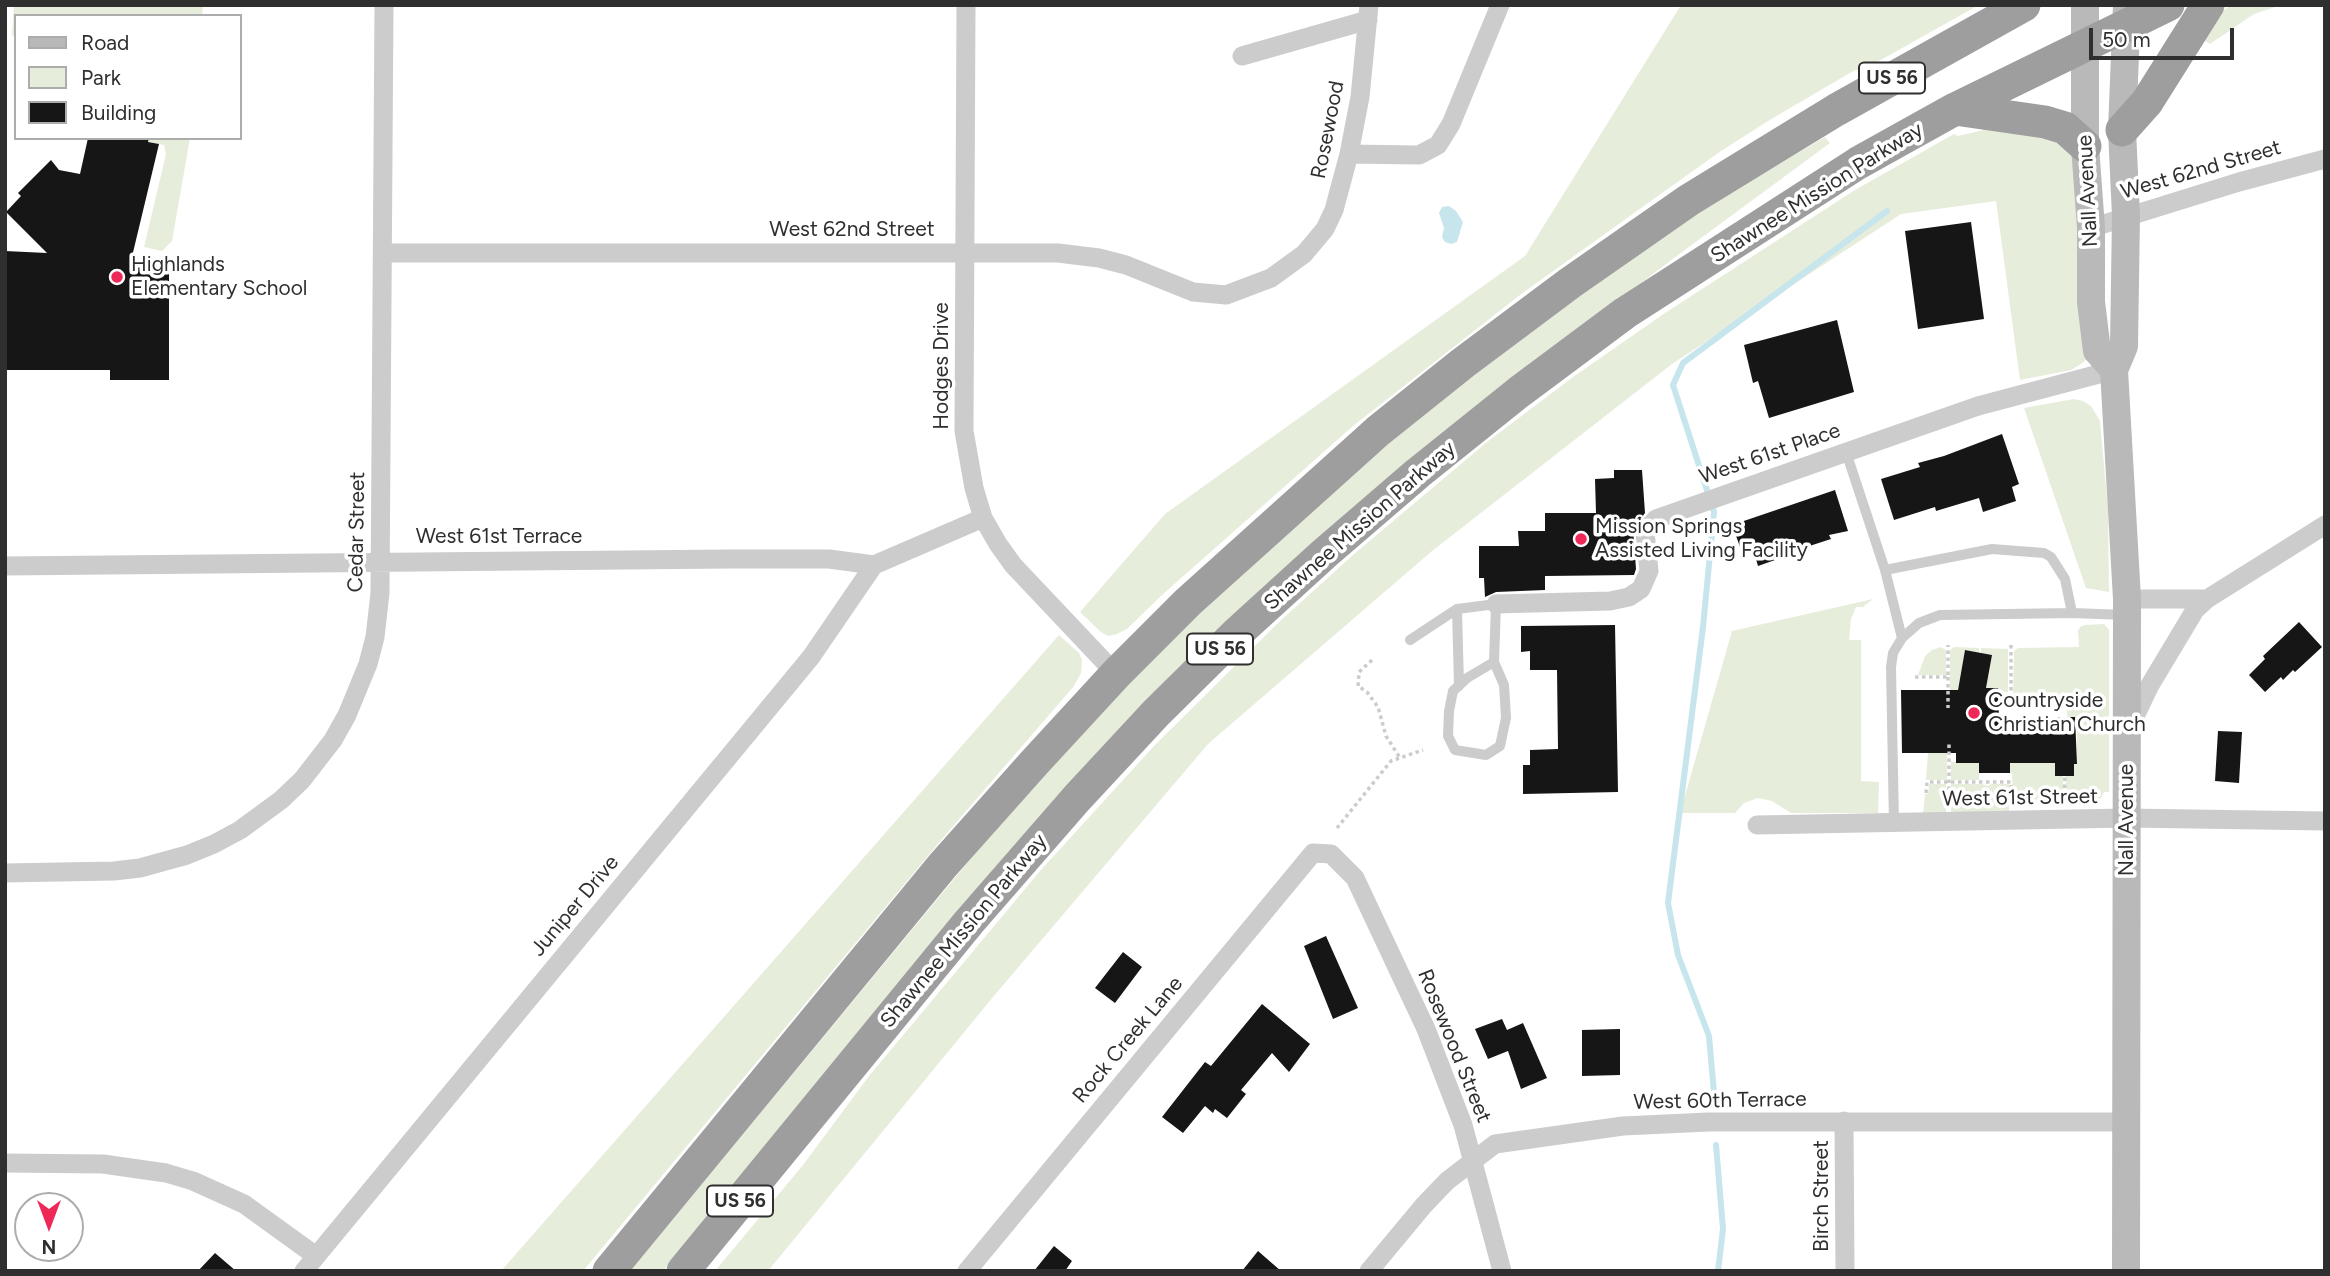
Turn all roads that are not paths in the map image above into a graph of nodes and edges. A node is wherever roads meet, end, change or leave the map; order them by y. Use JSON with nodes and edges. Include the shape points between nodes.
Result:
{"nodes":[{"id":1,"x":384,"y":5,"type":"edge"},
{"id":2,"x":966,"y":5,"type":"edge"},
{"id":3,"x":1500,"y":5,"type":"edge"},
{"id":4,"x":2085,"y":5,"type":"edge"},
{"id":5,"x":2168,"y":5,"type":"edge"},
{"id":6,"x":2208,"y":5,"type":"edge"},
{"id":7,"x":2019,"y":7,"type":"edge"},
{"id":8,"x":1368,"y":13,"type":"edge"},
{"id":9,"x":2126,"y":15,"type":"edge"},
{"id":10,"x":2086,"y":44,"type":"junction"},
{"id":11,"x":1242,"y":56,"type":"dead end"},
{"id":12,"x":1955,"y":109,"type":"junction"},
{"id":13,"x":2122,"y":130,"type":"junction"},
{"id":14,"x":2085,"y":146,"type":"junction"},
{"id":15,"x":1349,"y":154,"type":"junction"},
{"id":16,"x":2325,"y":159,"type":"edge"},
{"id":17,"x":2126,"y":216,"type":"junction"},
{"id":18,"x":2091,"y":228,"type":"junction"},
{"id":19,"x":383,"y":253,"type":"junction"},
{"id":20,"x":965,"y":253,"type":"junction"},
{"id":21,"x":1304,"y":254,"type":"joint"},
{"id":22,"x":2115,"y":370,"type":"junction"},
{"id":23,"x":1846,"y":452,"type":"junction"},
{"id":24,"x":984,"y":518,"type":"junction"},
{"id":25,"x":2325,"y":525,"type":"edge"},
{"id":26,"x":380,"y":561,"type":"junction"},
{"id":27,"x":874,"y":565,"type":"junction"},
{"id":28,"x":5,"y":566,"type":"edge"},
{"id":29,"x":1885,"y":570,"type":"junction"},
{"id":30,"x":2207,"y":599,"type":"junction"},
{"id":31,"x":1496,"y":604,"type":"junction"},
{"id":32,"x":2127,"y":607,"type":"junction"},
{"id":33,"x":1457,"y":609,"type":"junction"},
{"id":34,"x":2072,"y":614,"type":"junction"},
{"id":35,"x":1902,"y":638,"type":"junction"},
{"id":36,"x":1410,"y":640,"type":"dead end"},
{"id":37,"x":1494,"y":662,"type":"junction"},
{"id":38,"x":1116,"y":674,"type":"junction"},
{"id":39,"x":1458,"y":686,"type":"junction"},
{"id":40,"x":2127,"y":740,"type":"junction"},
{"id":41,"x":2127,"y":818,"type":"junction"},
{"id":42,"x":2325,"y":821,"type":"edge"},
{"id":43,"x":1894,"y":824,"type":"junction"},
{"id":44,"x":1757,"y":825,"type":"dead end"},
{"id":45,"x":1331,"y":854,"type":"joint"},
{"id":46,"x":5,"y":873,"type":"edge"},
{"id":47,"x":1844,"y":1121,"type":"junction"},
{"id":48,"x":2126,"y":1122,"type":"junction"},
{"id":49,"x":1473,"y":1159,"type":"junction"},
{"id":50,"x":5,"y":1163,"type":"edge"},
{"id":51,"x":310,"y":1263,"type":"edge"},
{"id":52,"x":608,"y":1271,"type":"edge"},
{"id":53,"x":683,"y":1271,"type":"edge"},
{"id":54,"x":967,"y":1271,"type":"edge"},
{"id":55,"x":1370,"y":1271,"type":"edge"},
{"id":56,"x":1502,"y":1271,"type":"edge"},
{"id":57,"x":1845,"y":1271,"type":"edge"},
{"id":58,"x":2126,"y":1271,"type":"edge"}],
"edges":[{"from":1,"to":19,"type":"street","name":"Cedar Street"},
{"from":2,"to":20,"type":"street","name":"Hodges Drive"},
{"from":3,"to":15,"type":"street","via":[[1438,145],[1419,155]]},
{"from":4,"to":10,"type":"main road","name":"Nall Avenue"},
{"from":5,"to":9,"type":"highway","name":"Shawnee Mission Parkway","number":"US 56"},
{"from":6,"to":13,"type":"highway","via":[[2147,102]]},
{"from":7,"to":38,"type":"highway","number":"US 56","via":[[1689,200],[1570,283],[1377,431],[1188,602]]},
{"from":8,"to":11,"type":"street"},
{"from":8,"to":15,"type":"street","name":"Rosewood"},
{"from":9,"to":10,"type":"highway","name":"Shawnee Mission Parkway","number":"US 56"},
{"from":9,"to":13,"type":"main road","name":"Nall Avenue"},
{"from":10,"to":12,"type":"highway","name":"Shawnee Mission Parkway","number":"US 56"},
{"from":10,"to":14,"type":"main road","name":"Nall Avenue"},
{"from":12,"to":14,"type":"highway","via":[[2046,122],[2065,128]]},
{"from":12,"to":53,"type":"highway","name":"Shawnee Mission Parkway","number":"US 56","via":[[1858,163],[1625,313],[1418,473],[1236,634],[1077,798],[969,922]]},
{"from":13,"to":17,"type":"main road","name":"Nall Avenue"},
{"from":14,"to":18,"type":"main road","name":"Nall Avenue"},
{"from":15,"to":21,"type":"street","name":"Rosewood","via":[[1334,210]]},
{"from":16,"to":17,"type":"street","name":"West 62nd Street"},
{"from":17,"to":18,"type":"street","name":"West 62nd Street"},
{"from":17,"to":22,"type":"main road","name":"Nall Avenue","via":[[2124,346]]},
{"from":18,"to":22,"type":"main road","name":"Nall Avenue","via":[[2091,302],[2097,351]]},
{"from":19,"to":20,"type":"street","name":"West 62nd Street"},
{"from":19,"to":26,"type":"street","name":"Cedar Street"},
{"from":20,"to":21,"type":"street","name":"West 62nd Street","via":[[1099,258],[1193,292],[1227,295],[1271,278]]},
{"from":20,"to":24,"type":"street","name":"Hodges Drive","via":[[964,432]]},
{"from":22,"to":23,"type":"street","name":"West 61st Place","via":[[1978,406]]},
{"from":22,"to":32,"type":"main road","name":"Nall Avenue"},
{"from":23,"to":29,"type":"lane"},
{"from":23,"to":31,"type":"street","name":"West 61st Place","via":[[1656,519],[1645,532],[1649,571],[1641,589],[1629,597]]},
{"from":24,"to":27,"type":"street"},
{"from":24,"to":38,"type":"street","name":"Hodges Drive","via":[[1013,565]]},
{"from":25,"to":30,"type":"street"},
{"from":26,"to":27,"type":"street","name":"West 61st Terrace","via":[[829,558]]},
{"from":26,"to":28,"type":"street","name":"West 61st Terrace"},
{"from":26,"to":46,"type":"street","name":"Cedar Street","via":[[375,637],[347,715],[302,780],[281,800],[240,830],[187,855],[114,871]]},
{"from":27,"to":51,"type":"street","name":"Juniper Drive","via":[[811,657]]},
{"from":29,"to":34,"type":"lane","via":[[1992,548],[2044,553],[2051,556],[2065,579]]},
{"from":29,"to":35,"type":"lane"},
{"from":30,"to":32,"type":"street"},
{"from":30,"to":40,"type":"street","via":[[2189,619],[2150,685]]},
{"from":31,"to":33,"type":"lane"},
{"from":31,"to":37,"type":"lane"},
{"from":32,"to":34,"type":"lane"},
{"from":32,"to":40,"type":"main road","name":"Nall Avenue"},
{"from":33,"to":36,"type":"lane"},
{"from":33,"to":39,"type":"lane"},
{"from":34,"to":35,"type":"lane","via":[[1940,615],[1919,623]]},
{"from":35,"to":43,"type":"lane","via":[[1891,667]]},
{"from":37,"to":39,"type":"lane"},
{"from":37,"to":39,"type":"lane","via":[[1504,685],[1506,718],[1500,746],[1486,755],[1455,750],[1448,736],[1449,711]]},
{"from":38,"to":52,"type":"highway","number":"US 56","via":[[943,865]]},
{"from":40,"to":41,"type":"main road","name":"Nall Avenue"},
{"from":41,"to":42,"type":"street","name":"West 61st Street"},
{"from":41,"to":43,"type":"street","name":"West 61st Street"},
{"from":41,"to":48,"type":"main road","name":"Nall Avenue"},
{"from":43,"to":44,"type":"street","name":"West 61st Street"},
{"from":45,"to":49,"type":"street","name":"Rosewood Street","via":[[1355,878],[1377,921],[1450,1087]]},
{"from":45,"to":54,"type":"street","name":"Rock Creek Lane","via":[[1313,853]]},
{"from":47,"to":48,"type":"street","name":"West 60th Terrace"},
{"from":47,"to":49,"type":"street","name":"West 60th Terrace","via":[[1623,1126],[1495,1144]]},
{"from":47,"to":57,"type":"street","name":"Birch Street"},
{"from":48,"to":58,"type":"main road","name":"Nall Avenue"},
{"from":49,"to":55,"type":"street","name":"West 60th Terrace","via":[[1424,1205]]},
{"from":49,"to":56,"type":"street","name":"Rosewood Street"},
{"from":50,"to":51,"type":"street","via":[[103,1164],[193,1181],[244,1205]]}]}
